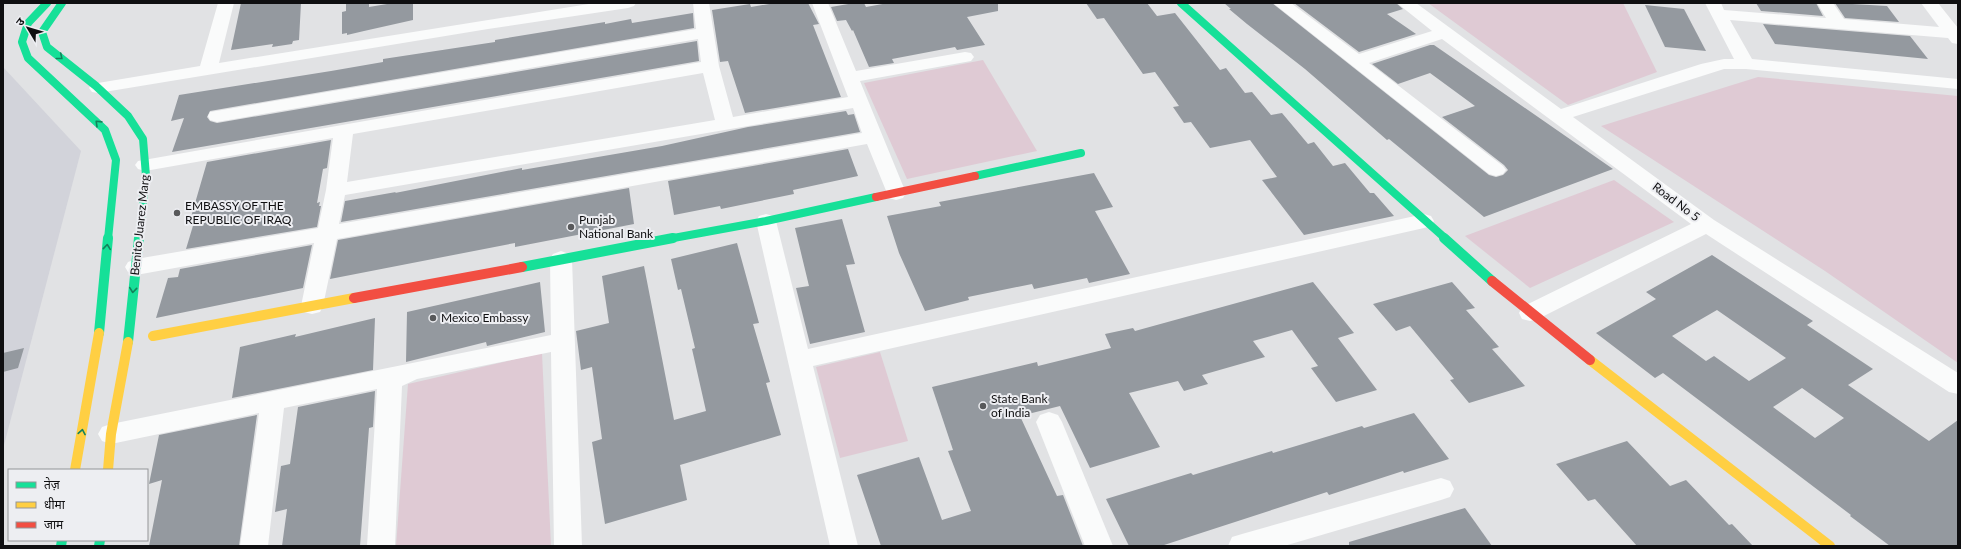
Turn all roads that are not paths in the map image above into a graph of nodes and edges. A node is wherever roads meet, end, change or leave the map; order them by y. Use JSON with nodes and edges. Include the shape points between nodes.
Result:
{"nodes":[{"id":1,"x":47,"y":3,"type":"edge"},
{"id":2,"x":62,"y":3,"type":"edge"},
{"id":3,"x":226,"y":3,"type":"edge"},
{"id":4,"x":628,"y":3,"type":"edge"},
{"id":5,"x":701,"y":3,"type":"edge"},
{"id":6,"x":820,"y":3,"type":"edge"},
{"id":7,"x":1181,"y":3,"type":"edge"},
{"id":8,"x":1281,"y":3,"type":"edge"},
{"id":9,"x":1405,"y":3,"type":"edge"},
{"id":10,"x":1825,"y":3,"type":"edge"},
{"id":11,"x":1929,"y":3,"type":"edge"},
{"id":12,"x":1715,"y":8,"type":"edge"},
{"id":13,"x":531,"y":10,"type":"edge"},
{"id":14,"x":1840,"y":24,"type":"junction"},
{"id":15,"x":1445,"y":32,"type":"junction"},
{"id":16,"x":705,"y":33,"type":"junction"},
{"id":17,"x":1956,"y":36,"type":"edge"},
{"id":18,"x":965,"y":56,"type":"dead end"},
{"id":19,"x":1356,"y":61,"type":"junction"},
{"id":20,"x":1746,"y":64,"type":"junction"},
{"id":21,"x":710,"y":66,"type":"junction"},
{"id":22,"x":208,"y":71,"type":"junction"},
{"id":23,"x":1958,"y":77,"type":"edge"},
{"id":24,"x":850,"y":78,"type":"junction"},
{"id":25,"x":1958,"y":83,"type":"edge"},
{"id":26,"x":98,"y":88,"type":"junction"},
{"id":27,"x":859,"y":101,"type":"junction"},
{"id":28,"x":1560,"y":115,"type":"junction"},
{"id":29,"x":217,"y":116,"type":"dead end"},
{"id":30,"x":725,"y":123,"type":"junction"},
{"id":31,"x":344,"y":130,"type":"junction"},
{"id":32,"x":874,"y":137,"type":"junction"},
{"id":33,"x":1081,"y":153,"type":"dead end"},
{"id":34,"x":154,"y":163,"type":"junction"},
{"id":35,"x":1496,"y":170,"type":"dead end"},
{"id":36,"x":336,"y":190,"type":"junction"},
{"id":37,"x":896,"y":193,"type":"junction"},
{"id":38,"x":766,"y":221,"type":"junction"},
{"id":39,"x":1424,"y":221,"type":"junction"},
{"id":40,"x":1707,"y":225,"type":"junction"},
{"id":41,"x":327,"y":234,"type":"junction"},
{"id":42,"x":561,"y":259,"type":"junction"},
{"id":43,"x":136,"y":267,"type":"junction"},
{"id":44,"x":312,"y":306,"type":"junction"},
{"id":45,"x":1530,"y":313,"type":"junction"},
{"id":46,"x":153,"y":336,"type":"joint"},
{"id":47,"x":128,"y":341,"type":"junction"},
{"id":48,"x":563,"y":341,"type":"junction"},
{"id":49,"x":800,"y":360,"type":"junction"},
{"id":50,"x":403,"y":374,"type":"junction"},
{"id":51,"x":1956,"y":380,"type":"edge"},
{"id":52,"x":273,"y":400,"type":"junction"},
{"id":53,"x":1049,"y":422,"type":"dead end"},
{"id":54,"x":111,"y":434,"type":"junction"},
{"id":55,"x":75,"y":469,"type":"edge"},
{"id":56,"x":108,"y":469,"type":"edge"},
{"id":57,"x":1441,"y":489,"type":"dead end"},
{"id":58,"x":254,"y":546,"type":"edge"},
{"id":59,"x":381,"y":546,"type":"edge"},
{"id":60,"x":568,"y":546,"type":"edge"},
{"id":61,"x":844,"y":546,"type":"edge"},
{"id":62,"x":1099,"y":546,"type":"edge"},
{"id":63,"x":1242,"y":546,"type":"edge"},
{"id":64,"x":1830,"y":546,"type":"edge"}],
"edges":[{"from":55,"to":1,"type":"street","one_way":true,"via":[[97,349],[116,160],[105,130],[28,58],[22,42],[28,24]]},
{"from":2,"to":26,"type":"street","name":"Benito Juarez Marg","one_way":true,"via":[[42,32],[47,47]]},
{"from":3,"to":22,"type":"street"},
{"from":4,"to":13,"type":"street"},
{"from":5,"to":16,"type":"street"},
{"from":6,"to":24,"type":"street"},
{"from":7,"to":39,"type":"street"},
{"from":8,"to":19,"type":"street"},
{"from":9,"to":15,"type":"street","name":"Road No 5"},
{"from":10,"to":14,"type":"street"},
{"from":11,"to":17,"type":"street"},
{"from":12,"to":14,"type":"street"},
{"from":12,"to":20,"type":"street"},
{"from":13,"to":22,"type":"street"},
{"from":14,"to":17,"type":"street"},
{"from":15,"to":19,"type":"street"},
{"from":15,"to":28,"type":"street","name":"Road No 5"},
{"from":16,"to":21,"type":"street"},
{"from":16,"to":29,"type":"street"},
{"from":18,"to":24,"type":"street"},
{"from":19,"to":35,"type":"street"},
{"from":20,"to":25,"type":"street"},
{"from":20,"to":28,"type":"street","via":[[1724,64],[1707,68]]},
{"from":21,"to":30,"type":"street"},
{"from":21,"to":31,"type":"street"},
{"from":22,"to":26,"type":"street"},
{"from":23,"to":25,"type":"street"},
{"from":24,"to":27,"type":"street"},
{"from":26,"to":34,"type":"street","name":"Benito Juarez Marg","via":[[128,116]]},
{"from":27,"to":30,"type":"street"},
{"from":27,"to":32,"type":"street"},
{"from":28,"to":40,"type":"street","name":"Road No 5"},
{"from":30,"to":36,"type":"street"},
{"from":31,"to":34,"type":"street"},
{"from":31,"to":36,"type":"street"},
{"from":32,"to":37,"type":"street"},
{"from":32,"to":41,"type":"street"},
{"from":33,"to":37,"type":"street"},
{"from":34,"to":43,"type":"street","name":"Benito Juarez Marg","via":[[146,176]]},
{"from":36,"to":41,"type":"street"},
{"from":37,"to":38,"type":"street"},
{"from":38,"to":42,"type":"street"},
{"from":38,"to":49,"type":"street"},
{"from":39,"to":45,"type":"street"},
{"from":39,"to":49,"type":"street"},
{"from":40,"to":45,"type":"street"},
{"from":40,"to":51,"type":"street","name":"Road No 5"},
{"from":41,"to":43,"type":"street"},
{"from":41,"to":44,"type":"street"},
{"from":42,"to":44,"type":"street"},
{"from":42,"to":48,"type":"street"},
{"from":43,"to":47,"type":"street","name":"Benito Juarez Marg","one_way":true},
{"from":44,"to":46,"type":"street"},
{"from":45,"to":64,"type":"street"},
{"from":46,"to":47,"type":"street"},
{"from":47,"to":54,"type":"street","name":"Benito Juarez Marg"},
{"from":48,"to":50,"type":"street"},
{"from":48,"to":60,"type":"street"},
{"from":49,"to":61,"type":"street"},
{"from":50,"to":52,"type":"street"},
{"from":50,"to":59,"type":"street","via":[[392,380],[389,388]]},
{"from":52,"to":54,"type":"street"},
{"from":52,"to":58,"type":"street"},
{"from":53,"to":62,"type":"street"},
{"from":54,"to":56,"type":"street","name":"Benito Juarez Marg"},
{"from":57,"to":63,"type":"street"}]}
